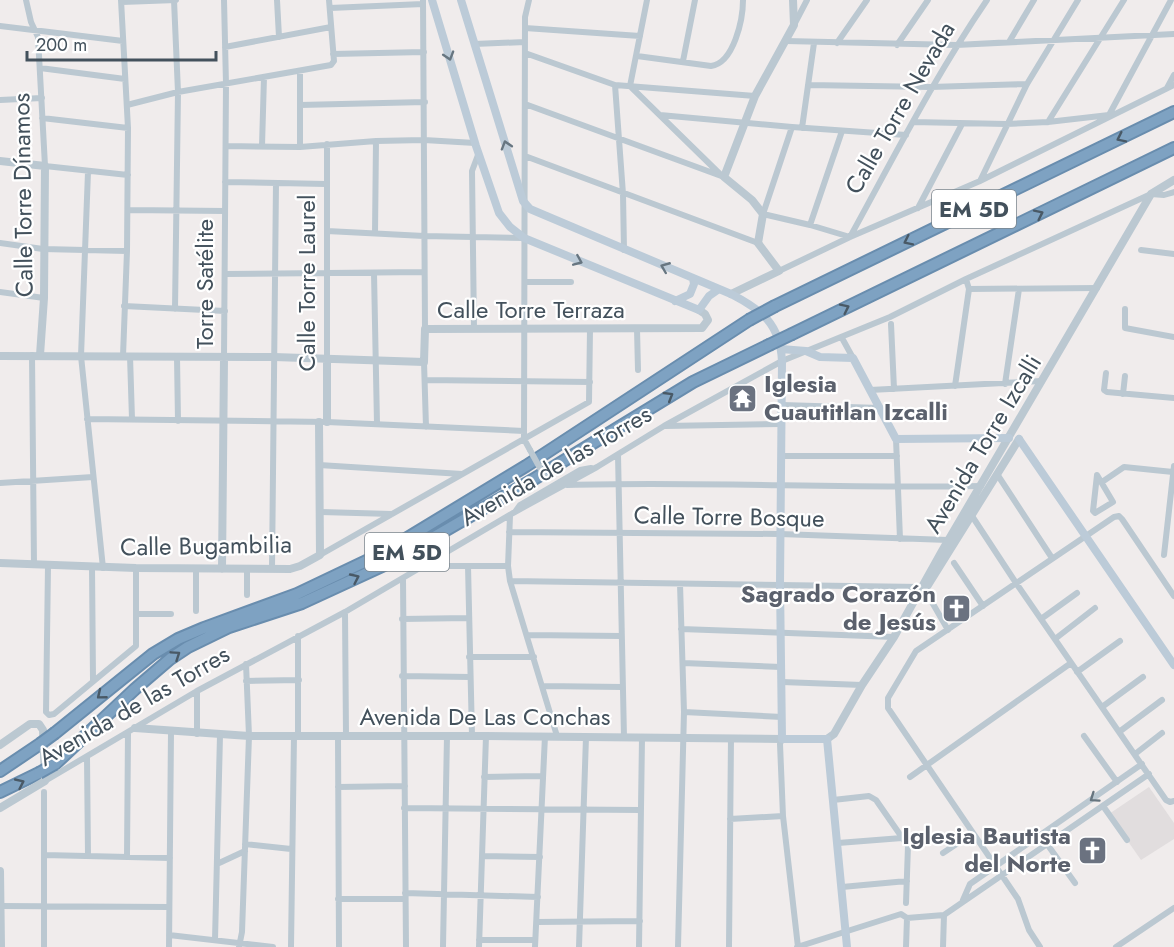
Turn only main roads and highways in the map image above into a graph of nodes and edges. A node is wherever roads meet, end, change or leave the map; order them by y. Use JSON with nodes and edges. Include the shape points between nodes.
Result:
{"nodes":[{"id":1,"x":432,"y":0,"type":"edge"},
{"id":2,"x":461,"y":0,"type":"edge"},
{"id":3,"x":1174,"y":112,"type":"edge"},
{"id":4,"x":1174,"y":148,"type":"edge"},
{"id":5,"x":693,"y":279,"type":"junction"},
{"id":6,"x":719,"y":289,"type":"junction"},
{"id":7,"x":675,"y":301,"type":"junction"},
{"id":8,"x":781,"y":349,"type":"junction"},
{"id":9,"x":1009,"y":438,"type":"road end"},
{"id":10,"x":1019,"y":439,"type":"road end"},
{"id":11,"x":1171,"y":654,"type":"edge"},
{"id":12,"x":1174,"y":665,"type":"edge"},
{"id":13,"x":0,"y":771,"type":"edge"},
{"id":14,"x":0,"y":792,"type":"edge"},
{"id":15,"x":847,"y":947,"type":"edge"}],
"edges":[{"from":1,"to":7,"type":"main road","one_way":true,"via":[[478,155],[499,213],[510,227],[524,238]]},
{"from":5,"to":2,"type":"main road","one_way":true,"via":[[530,209],[524,201]]},
{"from":3,"to":13,"type":"highway","number":"EM 5D","one_way":true,"bridge":true,"via":[[749,320],[526,466],[381,554],[297,594],[178,639]]},
{"from":14,"to":4,"type":"highway","number":"EM 5D","one_way":true,"bridge":true,"via":[[42,777],[135,689],[188,647],[229,627],[302,603],[391,562],[693,382]]},
{"from":5,"to":6,"type":"main road"},
{"from":5,"to":7,"type":"main road","via":[[690,294]]},
{"from":6,"to":7,"type":"main road","via":[[699,310]]},
{"from":6,"to":8,"type":"main road","via":[[754,306],[770,322]]},
{"from":8,"to":9,"type":"main road","via":[[806,351],[819,357],[853,358],[896,440]]},
{"from":8,"to":15,"type":"main road","name":"Avenida De Las Conchas","via":[[782,739],[830,737]]},
{"from":10,"to":11,"type":"main road"},
{"from":11,"to":12,"type":"main road"}]}
